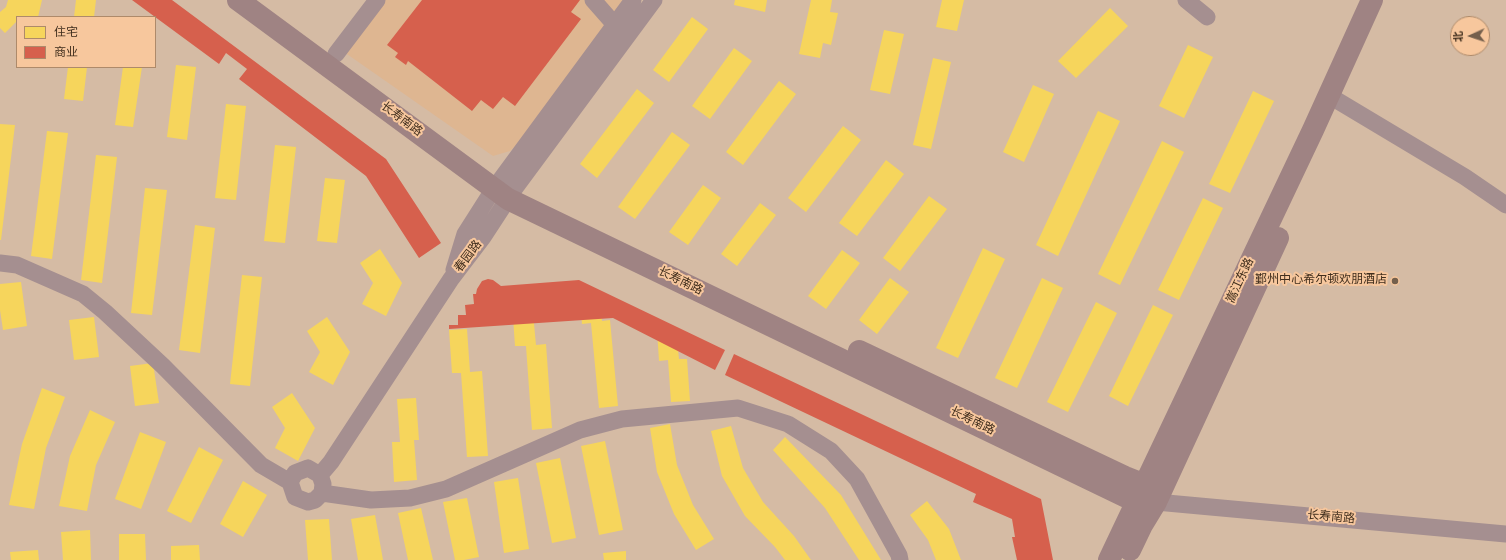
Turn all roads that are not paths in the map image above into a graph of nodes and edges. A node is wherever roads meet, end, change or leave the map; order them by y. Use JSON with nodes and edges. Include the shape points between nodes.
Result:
{"nodes":[{"id":1,"x":238,"y":0,"type":"edge"},
{"id":2,"x":263,"y":0,"type":"edge"},
{"id":3,"x":377,"y":0,"type":"edge"},
{"id":4,"x":593,"y":0,"type":"edge"},
{"id":5,"x":634,"y":0,"type":"edge"},
{"id":6,"x":654,"y":0,"type":"edge"},
{"id":7,"x":1186,"y":0,"type":"edge"},
{"id":8,"x":1372,"y":0,"type":"edge"},
{"id":9,"x":1387,"y":0,"type":"edge"},
{"id":10,"x":1207,"y":17,"type":"dead end"},
{"id":11,"x":615,"y":25,"type":"junction"},
{"id":12,"x":336,"y":54,"type":"junction"},
{"id":13,"x":1334,"y":99,"type":"junction"},
{"id":14,"x":504,"y":189,"type":"junction"},
{"id":15,"x":1506,"y":205,"type":"edge"},
{"id":16,"x":0,"y":263,"type":"edge"},
{"id":17,"x":451,"y":280,"type":"junction"},
{"id":18,"x":320,"y":475,"type":"junction"},
{"id":19,"x":290,"y":482,"type":"junction"},
{"id":20,"x":322,"y":493,"type":"junction"},
{"id":21,"x":1146,"y":496,"type":"junction"},
{"id":22,"x":1506,"y":534,"type":"edge"},
{"id":23,"x":900,"y":560,"type":"edge"},
{"id":24,"x":1109,"y":560,"type":"edge"},
{"id":25,"x":1125,"y":560,"type":"edge"}],
"edges":[{"from":1,"to":14,"type":"main road","name":"长寿南路"},
{"from":2,"to":12,"type":"main road","name":"长寿南路"},
{"from":3,"to":12,"type":"street"},
{"from":4,"to":11,"type":"street"},
{"from":5,"to":11,"type":"street","name":"春园路"},
{"from":6,"to":14,"type":"street","name":"春园路"},
{"from":7,"to":10,"type":"street"},
{"from":8,"to":13,"type":"main road","name":"嵩江东路"},
{"from":9,"to":13,"type":"main road","name":"嵩江东路"},
{"from":11,"to":14,"type":"street","name":"春园路"},
{"from":12,"to":14,"type":"main road","name":"长寿南路"},
{"from":13,"to":15,"type":"street","via":[[1465,177]]},
{"from":13,"to":21,"type":"main road","name":"嵩江东路"},
{"from":14,"to":17,"type":"street","name":"春园路","via":[[483,237]]},
{"from":14,"to":17,"type":"street","name":"春园路","via":[[465,234]]},
{"from":14,"to":21,"type":"main road","name":"长寿南路","via":[[1125,477]]},
{"from":16,"to":19,"type":"street","via":[[17,265],[83,294],[157,361],[261,464]]},
{"from":17,"to":18,"type":"street"},
{"from":18,"to":19,"type":"street","via":[[308,468],[295,472]]},
{"from":18,"to":20,"type":"street"},
{"from":19,"to":20,"type":"street","via":[[295,497],[308,502],[315,500]]},
{"from":20,"to":23,"type":"street","via":[[371,500],[410,498],[446,489],[580,430],[622,419],[738,408],[788,424],[831,451],[857,479]]},
{"from":21,"to":22,"type":"street","name":"长寿南路"},
{"from":21,"to":24,"type":"main road","name":"嵩江东路"},
{"from":21,"to":25,"type":"main road","name":"嵩江东路","via":[[1142,525]]}]}
